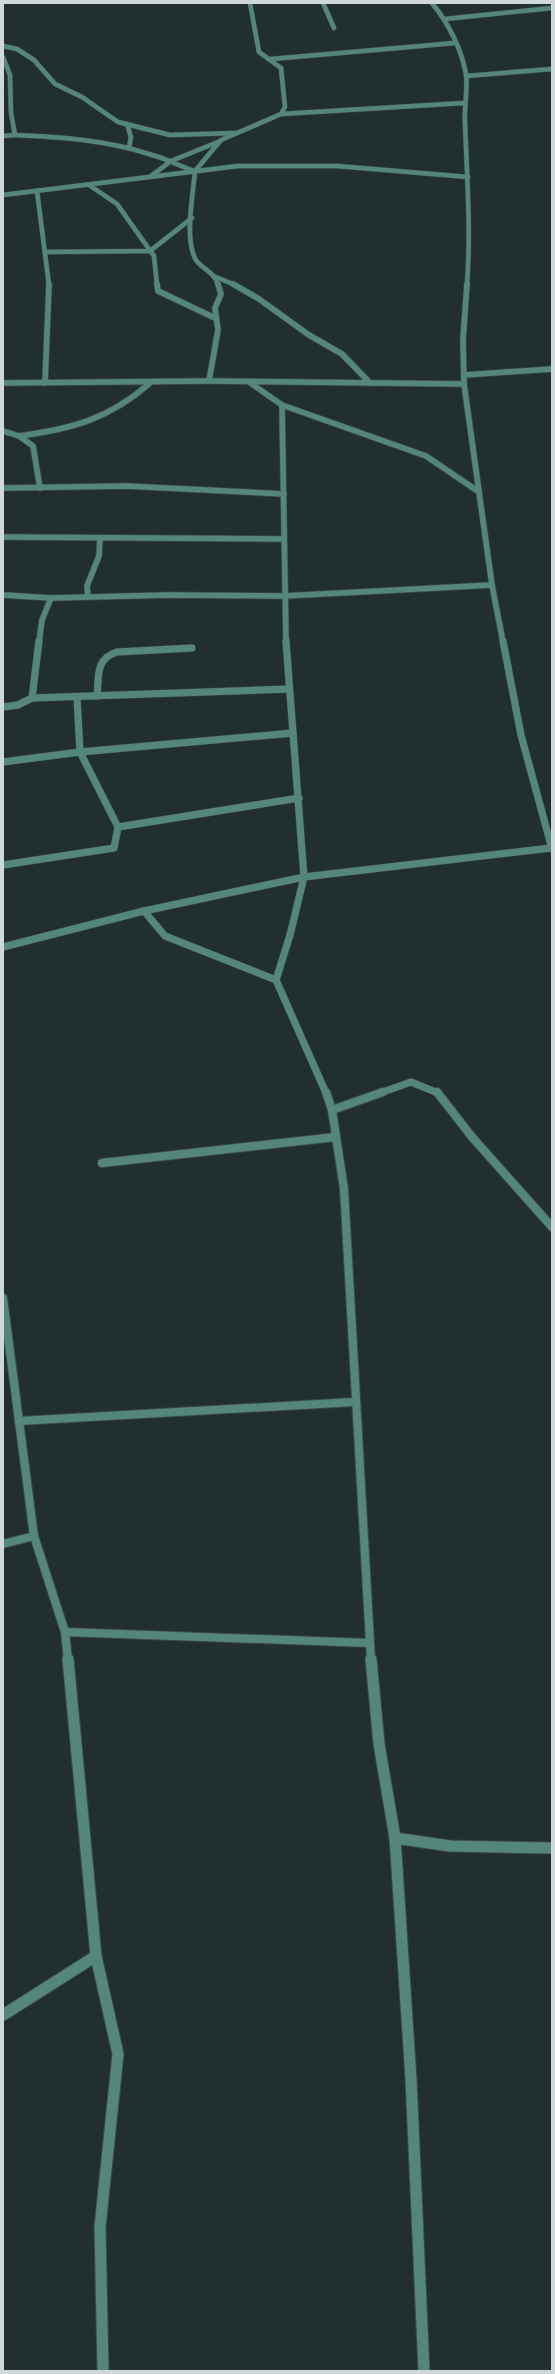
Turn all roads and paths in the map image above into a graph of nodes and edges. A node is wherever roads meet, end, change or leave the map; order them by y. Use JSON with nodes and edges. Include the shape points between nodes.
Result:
{"nodes":[{"id":1,"x":250,"y":3,"type":"edge"},
{"id":2,"x":323,"y":3,"type":"edge"},
{"id":3,"x":432,"y":3,"type":"edge"},
{"id":4,"x":552,"y":8,"type":"edge"},
{"id":5,"x":446,"y":19,"type":"junction"},
{"id":6,"x":334,"y":28,"type":"dead end"},
{"id":7,"x":455,"y":43,"type":"junction"},
{"id":8,"x":3,"y":46,"type":"edge"},
{"id":9,"x":3,"y":57,"type":"edge"},
{"id":10,"x":271,"y":59,"type":"junction"},
{"id":11,"x":552,"y":69,"type":"edge"},
{"id":12,"x":466,"y":76,"type":"junction"},
{"id":13,"x":3,"y":81,"type":"edge"},
{"id":14,"x":11,"y":85,"type":"junction"},
{"id":15,"x":464,"y":103,"type":"junction"},
{"id":16,"x":281,"y":114,"type":"junction"},
{"id":17,"x":127,"y":124,"type":"junction"},
{"id":18,"x":236,"y":133,"type":"junction"},
{"id":19,"x":15,"y":135,"type":"junction"},
{"id":20,"x":3,"y":136,"type":"edge"},
{"id":21,"x":221,"y":140,"type":"junction"},
{"id":22,"x":129,"y":148,"type":"junction"},
{"id":23,"x":171,"y":161,"type":"junction"},
{"id":24,"x":195,"y":172,"type":"junction"},
{"id":25,"x":150,"y":177,"type":"junction"},
{"id":26,"x":468,"y":177,"type":"junction"},
{"id":27,"x":89,"y":185,"type":"junction"},
{"id":28,"x":37,"y":191,"type":"junction"},
{"id":29,"x":3,"y":195,"type":"edge"},
{"id":30,"x":192,"y":218,"type":"junction"},
{"id":31,"x":150,"y":251,"type":"junction"},
{"id":32,"x":45,"y":252,"type":"junction"},
{"id":33,"x":216,"y":276,"type":"junction"},
{"id":34,"x":215,"y":318,"type":"junction"},
{"id":35,"x":552,"y":370,"type":"edge"},
{"id":36,"x":464,"y":375,"type":"junction"},
{"id":37,"x":209,"y":381,"type":"junction"},
{"id":38,"x":249,"y":382,"type":"junction"},
{"id":39,"x":3,"y":383,"type":"edge"},
{"id":40,"x":45,"y":383,"type":"junction"},
{"id":41,"x":150,"y":383,"type":"junction"},
{"id":42,"x":370,"y":383,"type":"junction"},
{"id":43,"x":464,"y":384,"type":"junction"},
{"id":44,"x":282,"y":405,"type":"junction"},
{"id":45,"x":3,"y":431,"type":"edge"},
{"id":46,"x":19,"y":436,"type":"junction"},
{"id":47,"x":3,"y":488,"type":"edge"},
{"id":48,"x":40,"y":488,"type":"junction"},
{"id":49,"x":479,"y":492,"type":"junction"},
{"id":50,"x":284,"y":494,"type":"junction"},
{"id":51,"x":3,"y":537,"type":"edge"},
{"id":52,"x":100,"y":538,"type":"junction"},
{"id":53,"x":284,"y":539,"type":"junction"},
{"id":54,"x":492,"y":585,"type":"junction"},
{"id":55,"x":3,"y":595,"type":"edge"},
{"id":56,"x":284,"y":596,"type":"junction"},
{"id":57,"x":51,"y":598,"type":"junction"},
{"id":58,"x":88,"y":598,"type":"junction"},
{"id":59,"x":192,"y":648,"type":"dead end"},
{"id":60,"x":289,"y":689,"type":"junction"},
{"id":61,"x":77,"y":696,"type":"junction"},
{"id":62,"x":97,"y":696,"type":"junction"},
{"id":63,"x":32,"y":698,"type":"junction"},
{"id":64,"x":3,"y":706,"type":"edge"},
{"id":65,"x":293,"y":733,"type":"junction"},
{"id":66,"x":80,"y":752,"type":"junction"},
{"id":67,"x":3,"y":762,"type":"edge"},
{"id":68,"x":299,"y":798,"type":"junction"},
{"id":69,"x":118,"y":827,"type":"junction"},
{"id":70,"x":552,"y":849,"type":"edge"},
{"id":71,"x":3,"y":865,"type":"edge"},
{"id":72,"x":304,"y":877,"type":"junction"},
{"id":73,"x":144,"y":911,"type":"junction"},
{"id":74,"x":3,"y":947,"type":"edge"},
{"id":75,"x":276,"y":980,"type":"junction"},
{"id":76,"x":332,"y":1110,"type":"junction"},
{"id":77,"x":336,"y":1138,"type":"junction"},
{"id":78,"x":102,"y":1163,"type":"dead end"},
{"id":79,"x":552,"y":1227,"type":"edge"},
{"id":80,"x":3,"y":1298,"type":"edge"},
{"id":81,"x":354,"y":1402,"type":"junction"},
{"id":82,"x":19,"y":1421,"type":"junction"},
{"id":83,"x":34,"y":1536,"type":"junction"},
{"id":84,"x":3,"y":1544,"type":"edge"},
{"id":85,"x":65,"y":1632,"type":"junction"},
{"id":86,"x":369,"y":1643,"type":"junction"},
{"id":87,"x":395,"y":1838,"type":"junction"},
{"id":88,"x":552,"y":1848,"type":"edge"},
{"id":89,"x":96,"y":1956,"type":"junction"},
{"id":90,"x":3,"y":2015,"type":"edge"},
{"id":91,"x":103,"y":2371,"type":"edge"},
{"id":92,"x":424,"y":2371,"type":"edge"}],
"edges":[{"from":1,"to":10,"type":"street","via":[[258,48]]},
{"from":2,"to":6,"type":"street"},
{"from":3,"to":5,"type":"street"},
{"from":4,"to":5,"type":"street"},
{"from":5,"to":7,"type":"street"},
{"from":7,"to":10,"type":"street"},
{"from":7,"to":12,"type":"street"},
{"from":8,"to":17,"type":"street","via":[[17,49],[34,60],[55,84],[82,97],[118,122]]},
{"from":9,"to":14,"type":"street","via":[[10,74]]},
{"from":10,"to":16,"type":"street","via":[[281,68],[285,107]]},
{"from":11,"to":12,"type":"street"},
{"from":12,"to":15,"type":"street"},
{"from":13,"to":14,"type":"street"},
{"from":14,"to":19,"type":"street","via":[[11,113]]},
{"from":15,"to":16,"type":"street"},
{"from":15,"to":26,"type":"street"},
{"from":16,"to":18,"type":"street"},
{"from":17,"to":18,"type":"street","via":[[170,134]]},
{"from":17,"to":22,"type":"street","via":[[131,137]]},
{"from":18,"to":21,"type":"street"},
{"from":19,"to":20,"type":"street"},
{"from":19,"to":22,"type":"street","via":[[48,136]]},
{"from":21,"to":23,"type":"street"},
{"from":21,"to":24,"type":"street"},
{"from":22,"to":23,"type":"street"},
{"from":23,"to":24,"type":"street"},
{"from":23,"to":25,"type":"street"},
{"from":24,"to":25,"type":"street"},
{"from":24,"to":26,"type":"street","via":[[238,166],[337,166]]},
{"from":24,"to":30,"type":"street"},
{"from":25,"to":27,"type":"street"},
{"from":26,"to":36,"type":"street","via":[[470,250],[463,340]]},
{"from":27,"to":28,"type":"street"},
{"from":27,"to":31,"type":"street","via":[[117,204]]},
{"from":28,"to":29,"type":"street"},
{"from":28,"to":32,"type":"street"},
{"from":30,"to":31,"type":"street","via":[[155,250]]},
{"from":30,"to":33,"type":"street","via":[[190,246],[197,261]]},
{"from":31,"to":32,"type":"street"},
{"from":31,"to":34,"type":"street","via":[[154,256],[158,291]]},
{"from":32,"to":40,"type":"street","via":[[48,282]]},
{"from":33,"to":34,"type":"street","via":[[221,294],[215,308]]},
{"from":33,"to":42,"type":"street","via":[[259,299],[309,335],[342,354]]},
{"from":34,"to":37,"type":"street","via":[[218,330]]},
{"from":35,"to":36,"type":"street"},
{"from":36,"to":43,"type":"street"},
{"from":37,"to":38,"type":"street"},
{"from":37,"to":41,"type":"street"},
{"from":38,"to":42,"type":"street"},
{"from":38,"to":44,"type":"street"},
{"from":39,"to":40,"type":"street"},
{"from":40,"to":41,"type":"street"},
{"from":41,"to":46,"type":"street","via":[[110,415],[66,430]]},
{"from":42,"to":43,"type":"street"},
{"from":43,"to":49,"type":"street"},
{"from":44,"to":49,"type":"street","via":[[426,456]]},
{"from":44,"to":50,"type":"street"},
{"from":45,"to":46,"type":"street"},
{"from":46,"to":48,"type":"street","via":[[34,446]]},
{"from":47,"to":48,"type":"street"},
{"from":48,"to":50,"type":"street","via":[[126,486]]},
{"from":49,"to":54,"type":"street"},
{"from":50,"to":53,"type":"street"},
{"from":51,"to":52,"type":"street"},
{"from":52,"to":53,"type":"street"},
{"from":52,"to":58,"type":"street","via":[[99,556],[86,586]]},
{"from":53,"to":56,"type":"street"},
{"from":54,"to":56,"type":"street"},
{"from":54,"to":70,"type":"street","via":[[522,735]]},
{"from":55,"to":57,"type":"street"},
{"from":56,"to":58,"type":"street","via":[[169,594]]},
{"from":56,"to":60,"type":"street"},
{"from":57,"to":58,"type":"street"},
{"from":57,"to":63,"type":"street","via":[[42,620]]},
{"from":59,"to":62,"type":"street","via":[[117,652],[107,655],[101,660]]},
{"from":60,"to":62,"type":"street"},
{"from":60,"to":65,"type":"street"},
{"from":61,"to":62,"type":"street"},
{"from":61,"to":63,"type":"street"},
{"from":61,"to":66,"type":"street"},
{"from":63,"to":64,"type":"street","via":[[18,705]]},
{"from":65,"to":66,"type":"street"},
{"from":65,"to":68,"type":"street"},
{"from":66,"to":67,"type":"street"},
{"from":66,"to":69,"type":"street"},
{"from":68,"to":69,"type":"street"},
{"from":68,"to":72,"type":"street"},
{"from":69,"to":71,"type":"street","via":[[114,848]]},
{"from":70,"to":72,"type":"street"},
{"from":72,"to":73,"type":"street"},
{"from":72,"to":75,"type":"street"},
{"from":73,"to":74,"type":"street"},
{"from":73,"to":75,"type":"street","via":[[165,936]]},
{"from":75,"to":76,"type":"street","via":[[322,1080]]},
{"from":76,"to":77,"type":"street"},
{"from":76,"to":79,"type":"street","via":[[411,1082],[436,1091],[472,1137]]},
{"from":77,"to":78,"type":"street"},
{"from":77,"to":81,"type":"street","via":[[344,1189]]},
{"from":80,"to":82,"type":"street"},
{"from":81,"to":82,"type":"street"},
{"from":81,"to":86,"type":"street"},
{"from":82,"to":83,"type":"street"},
{"from":83,"to":84,"type":"street"},
{"from":83,"to":85,"type":"street"},
{"from":85,"to":86,"type":"street"},
{"from":85,"to":89,"type":"street"},
{"from":86,"to":87,"type":"street","via":[[379,1744]]},
{"from":87,"to":88,"type":"street","via":[[450,1846]]},
{"from":87,"to":92,"type":"street","via":[[411,2079]]},
{"from":89,"to":90,"type":"street"},
{"from":89,"to":91,"type":"street","via":[[118,2054],[100,2227]]}]}
